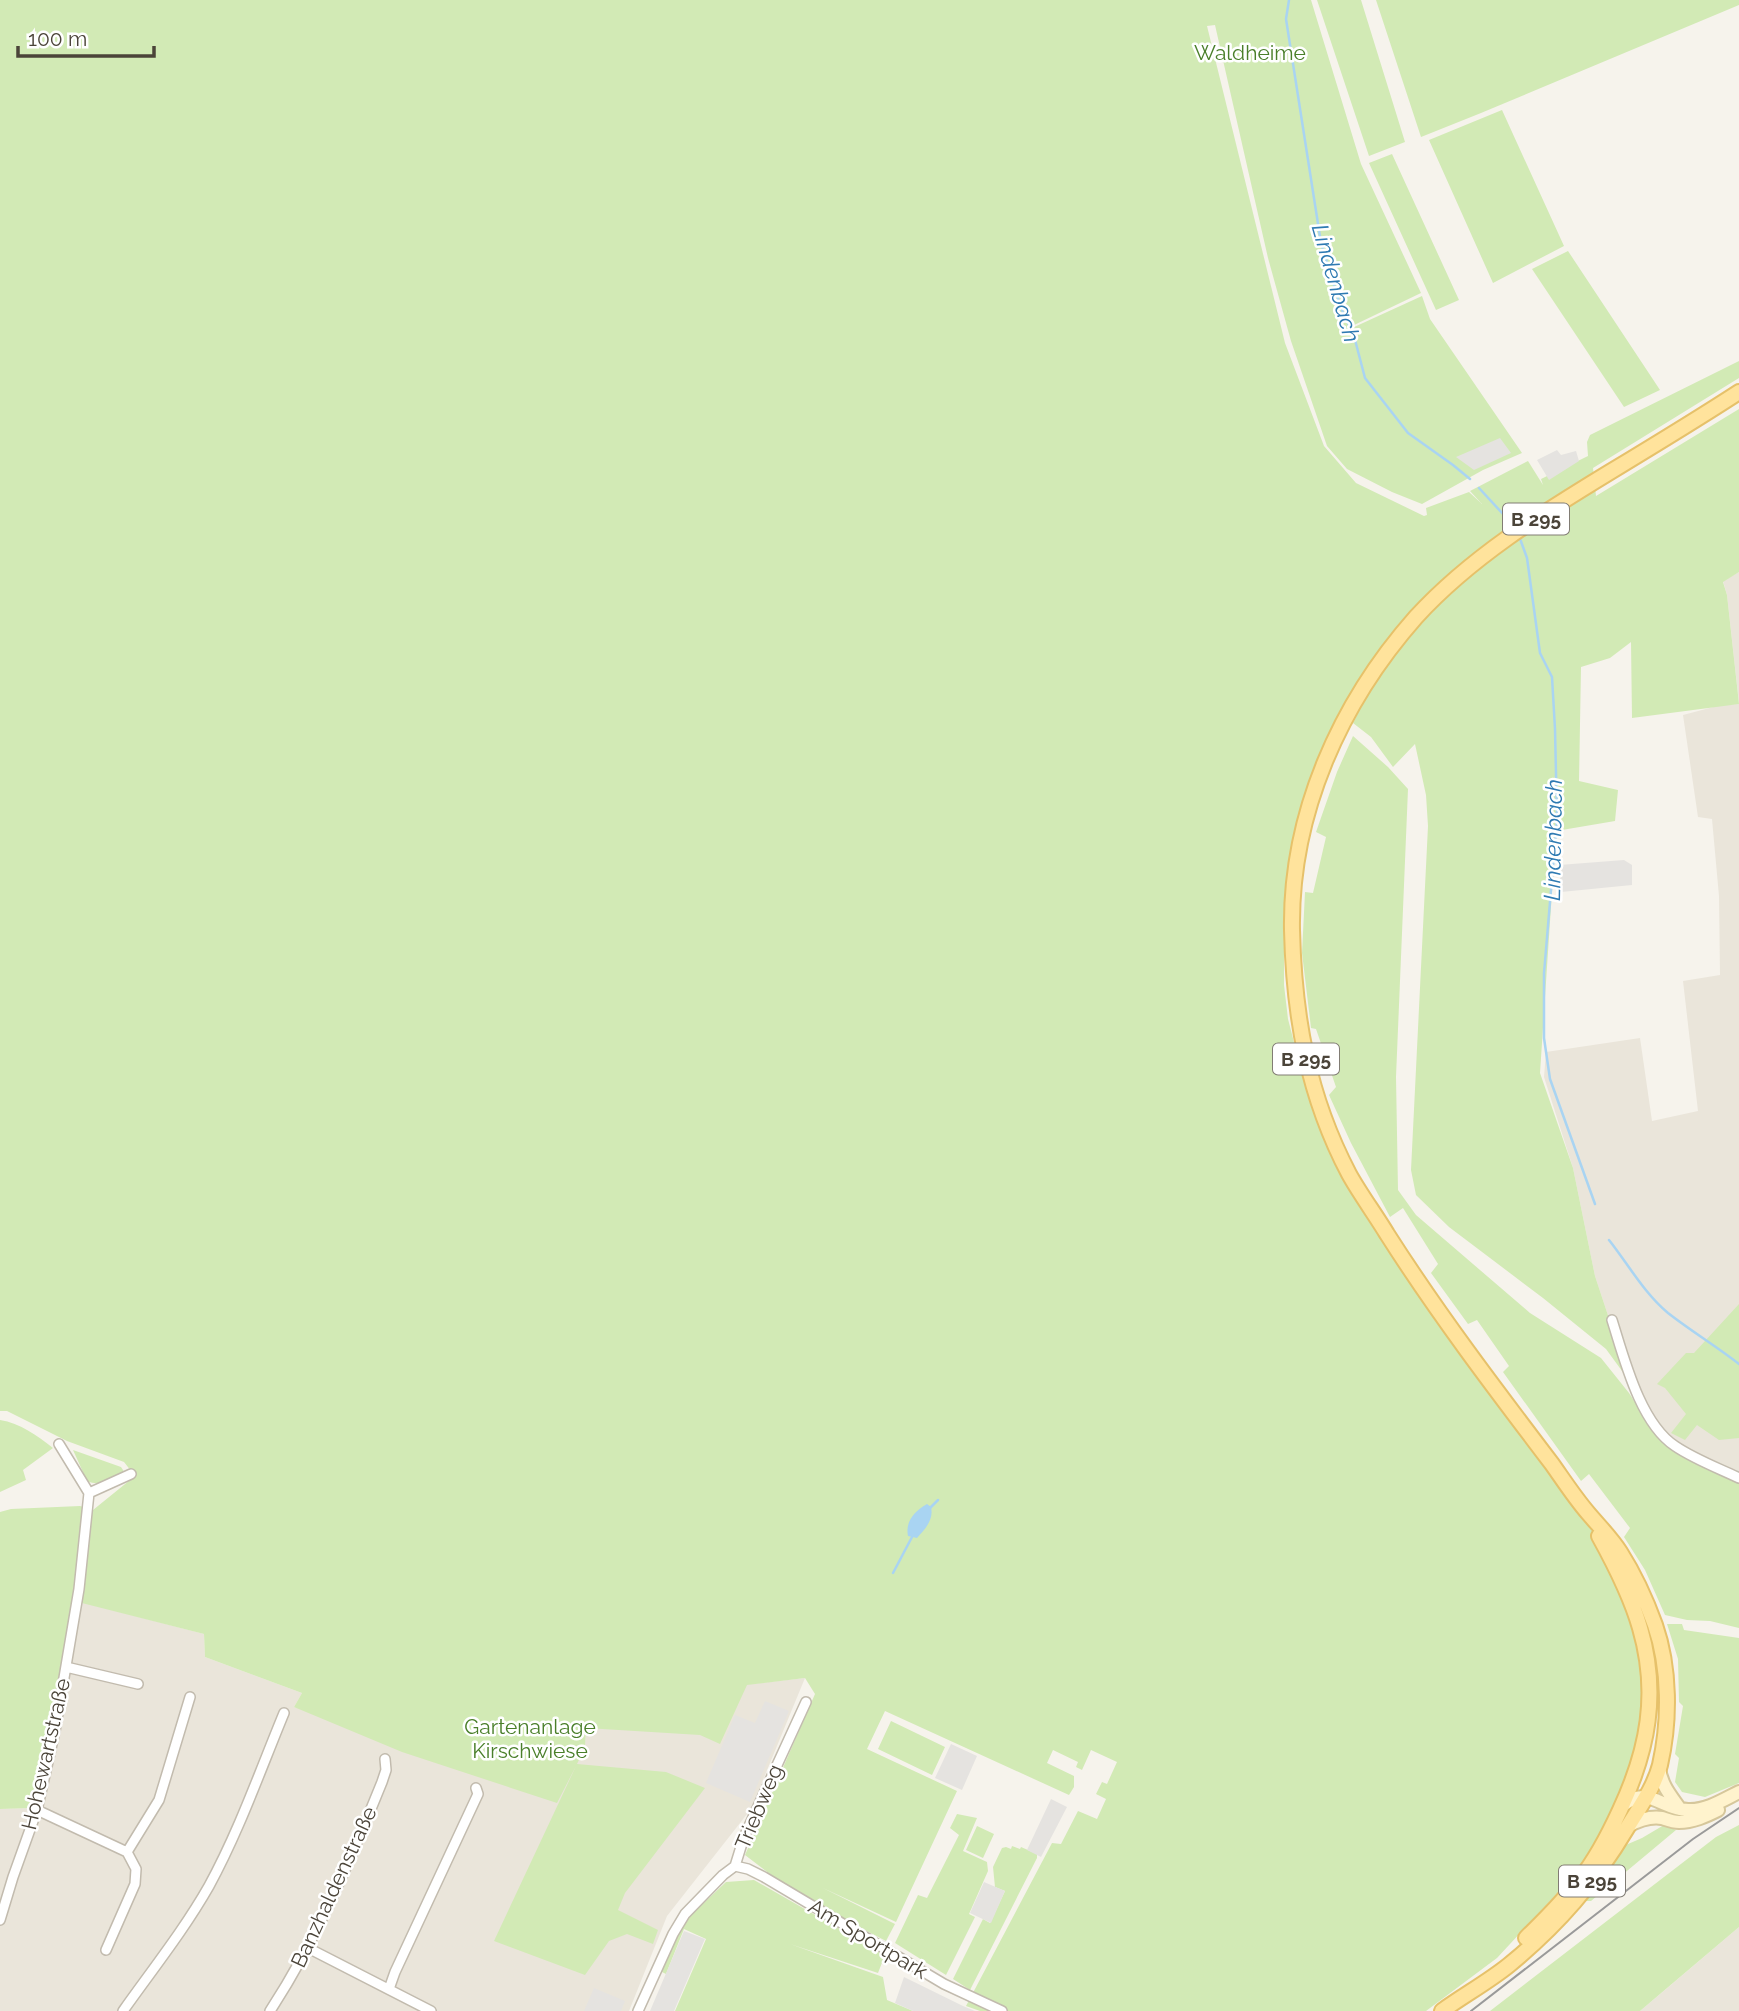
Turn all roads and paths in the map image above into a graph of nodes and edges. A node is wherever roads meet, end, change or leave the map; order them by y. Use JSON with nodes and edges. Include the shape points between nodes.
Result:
{"nodes":[{"id":1,"x":1739,"y":392,"type":"edge"},
{"id":2,"x":1612,"y":1320,"type":"dead end"},
{"id":3,"x":59,"y":1444,"type":"dead end"},
{"id":4,"x":131,"y":1474,"type":"dead end"},
{"id":5,"x":1739,"y":1478,"type":"edge"},
{"id":6,"x":89,"y":1493,"type":"junction"},
{"id":7,"x":1585,"y":1510,"type":"junction"},
{"id":8,"x":66,"y":1667,"type":"junction"},
{"id":9,"x":138,"y":1684,"type":"dead end"},
{"id":10,"x":190,"y":1698,"type":"dead end"},
{"id":11,"x":806,"y":1702,"type":"dead end"},
{"id":12,"x":285,"y":1713,"type":"dead end"},
{"id":13,"x":385,"y":1759,"type":"dead end"},
{"id":14,"x":1659,"y":1768,"type":"junction"},
{"id":15,"x":1635,"y":1774,"type":"junction"},
{"id":16,"x":476,"y":1788,"type":"dead end"},
{"id":17,"x":1739,"y":1792,"type":"edge"},
{"id":18,"x":1644,"y":1798,"type":"junction"},
{"id":19,"x":1739,"y":1799,"type":"edge"},
{"id":20,"x":1622,"y":1806,"type":"junction"},
{"id":21,"x":1681,"y":1809,"type":"junction"},
{"id":22,"x":37,"y":1810,"type":"junction"},
{"id":23,"x":1659,"y":1818,"type":"junction"},
{"id":24,"x":1628,"y":1826,"type":"junction"},
{"id":25,"x":127,"y":1852,"type":"junction"},
{"id":26,"x":735,"y":1866,"type":"junction"},
{"id":27,"x":0,"y":1920,"type":"edge"},
{"id":28,"x":308,"y":1948,"type":"junction"},
{"id":29,"x":106,"y":1950,"type":"dead end"},
{"id":30,"x":389,"y":1989,"type":"junction"},
{"id":31,"x":1472,"y":1989,"type":"junction"},
{"id":32,"x":123,"y":2011,"type":"edge"},
{"id":33,"x":270,"y":2011,"type":"edge"},
{"id":34,"x":431,"y":2011,"type":"edge"},
{"id":35,"x":638,"y":2011,"type":"edge"},
{"id":36,"x":1002,"y":2011,"type":"edge"},
{"id":37,"x":1442,"y":2011,"type":"edge"}],
"edges":[{"from":1,"to":7,"type":"main road","number":"B 295","via":[[1527,524],[1459,576],[1415,619],[1366,683],[1326,756],[1303,827],[1292,905],[1293,977],[1300,1032],[1309,1072],[1349,1174],[1443,1317]]},
{"from":2,"to":5,"type":"street","via":[[1634,1388],[1655,1427],[1674,1445]]},
{"from":3,"to":6,"type":"street"},
{"from":4,"to":6,"type":"street"},
{"from":6,"to":8,"type":"street","name":"Hohewartstraße"},
{"from":7,"to":14,"type":"main road","number":"B 295","via":[[1620,1551],[1656,1628],[1666,1694]]},
{"from":7,"to":15,"type":"main road","number":"B 295","via":[[1634,1610],[1645,1651],[1649,1706]]},
{"from":8,"to":9,"type":"street","name":"Hohewartstraße"},
{"from":8,"to":22,"type":"street","name":"Hohewartstraße"},
{"from":10,"to":25,"type":"street","via":[[159,1800]]},
{"from":11,"to":26,"type":"street","name":"Triebweg"},
{"from":12,"to":32,"type":"street","via":[[224,1857]]},
{"from":13,"to":28,"type":"street","name":"Banzhaldenstraße","via":[[387,1770]]},
{"from":14,"to":18,"type":"main road","number":"B 295"},
{"from":14,"to":21,"type":"main road","via":[[1664,1786]]},
{"from":15,"to":18,"type":"main road"},
{"from":15,"to":20,"type":"main road","number":"B 295"},
{"from":16,"to":30,"type":"street","via":[[478,1794]]},
{"from":17,"to":21,"type":"main road","via":[[1697,1810]]},
{"from":18,"to":20,"type":"main road","via":[[1630,1799]]},
{"from":18,"to":21,"type":"main road"},
{"from":18,"to":23,"type":"main road"},
{"from":18,"to":24,"type":"main road","number":"B 295"},
{"from":19,"to":23,"type":"main road","via":[[1684,1822]]},
{"from":20,"to":31,"type":"main road","number":"B 295","via":[[1593,1861],[1564,1899]]},
{"from":22,"to":25,"type":"street"},
{"from":22,"to":27,"type":"street","name":"Hohewartstraße"},
{"from":23,"to":24,"type":"main road"},
{"from":24,"to":31,"type":"main road","number":"B 295","via":[[1565,1913],[1505,1968]]},
{"from":25,"to":29,"type":"street","via":[[135,1869],[135,1885]]},
{"from":26,"to":35,"type":"street","name":"Triebweg","via":[[685,1914]]},
{"from":26,"to":36,"type":"street","name":"Am Sportpark","via":[[765,1877],[944,1984]]},
{"from":28,"to":30,"type":"street"},
{"from":28,"to":33,"type":"street","name":"Banzhaldenstraße"},
{"from":30,"to":34,"type":"street"},
{"from":31,"to":37,"type":"main road","number":"B 295"}]}
